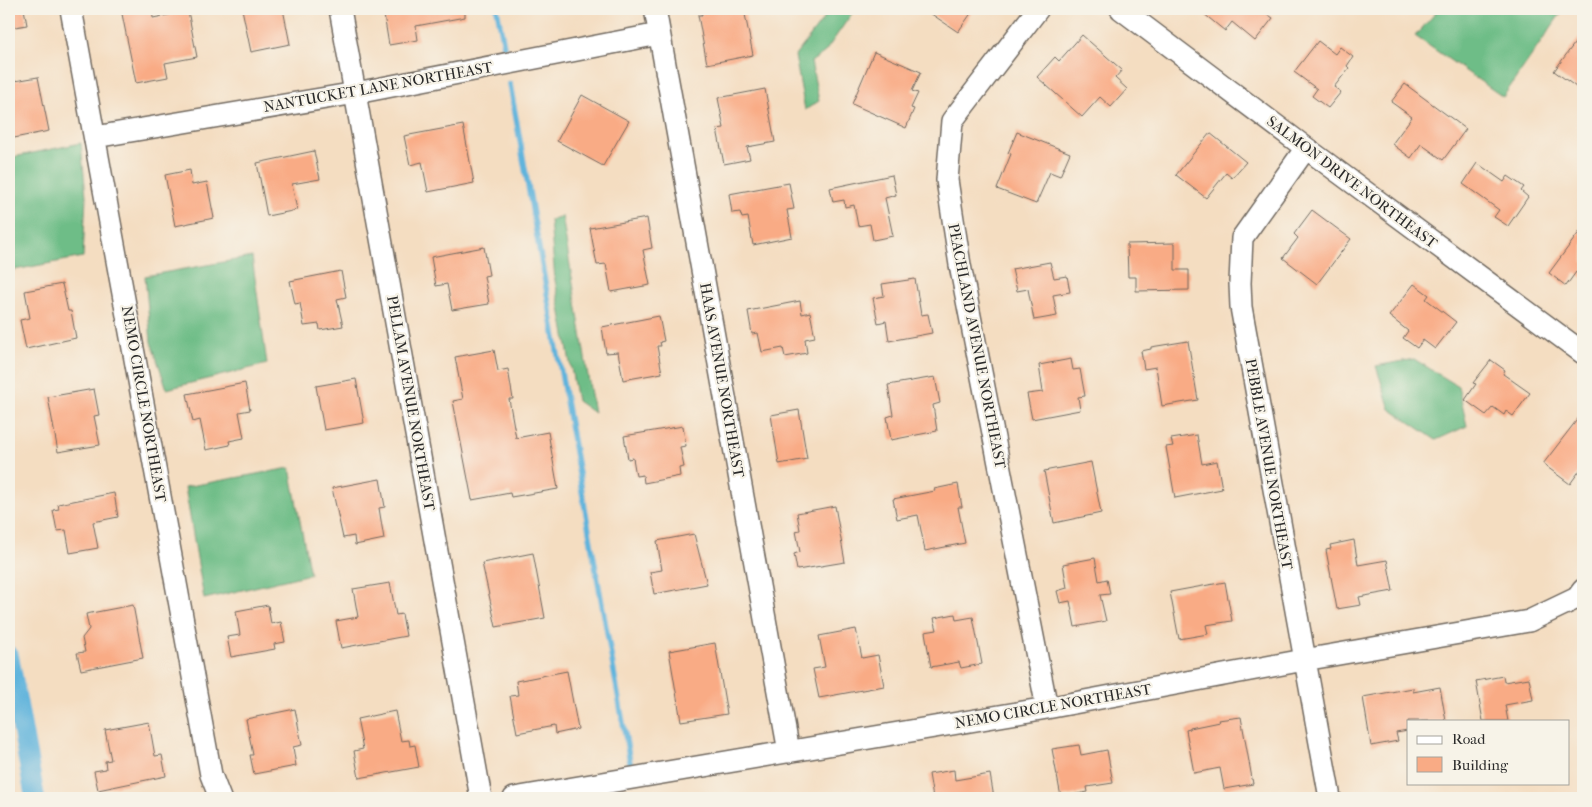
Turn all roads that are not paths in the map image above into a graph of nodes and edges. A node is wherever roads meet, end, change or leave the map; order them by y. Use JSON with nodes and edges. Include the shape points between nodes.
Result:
{"nodes":[{"id":1,"x":71,"y":9,"type":"edge"},
{"id":2,"x":340,"y":9,"type":"edge"},
{"id":3,"x":655,"y":9,"type":"edge"},
{"id":4,"x":1038,"y":9,"type":"edge"},
{"id":5,"x":1121,"y":9,"type":"edge"},
{"id":6,"x":659,"y":34,"type":"junction"},
{"id":7,"x":356,"y":93,"type":"junction"},
{"id":8,"x":95,"y":137,"type":"junction"},
{"id":9,"x":1306,"y":148,"type":"junction"},
{"id":10,"x":1583,"y":353,"type":"edge"},
{"id":11,"x":1583,"y":590,"type":"edge"},
{"id":12,"x":1304,"y":660,"type":"junction"},
{"id":13,"x":1047,"y":708,"type":"junction"},
{"id":14,"x":789,"y":752,"type":"junction"},
{"id":15,"x":220,"y":798,"type":"edge"},
{"id":16,"x":481,"y":798,"type":"edge"},
{"id":17,"x":514,"y":798,"type":"edge"},
{"id":18,"x":1330,"y":798,"type":"edge"}],
"edges":[{"from":1,"to":8,"type":"street","name":"NEMO CIRCLE NORTHEAST"},
{"from":2,"to":7,"type":"street","name":"PELLAM AVENUE NORTHEAST"},
{"from":3,"to":6,"type":"street","name":"HAAS AVENUE NORTHEAST"},
{"from":4,"to":13,"type":"street","name":"PEACHLAND AVENUE NORTHEAST","via":[[952,121],[947,180],[960,265]]},
{"from":5,"to":9,"type":"street","name":"SALMON DRIVE NORTHEAST"},
{"from":6,"to":7,"type":"street","name":"NANTUCKET LANE NORTHEAST"},
{"from":6,"to":14,"type":"street","name":"HAAS AVENUE NORTHEAST"},
{"from":7,"to":8,"type":"street","name":"NANTUCKET LANE NORTHEAST"},
{"from":7,"to":16,"type":"street","name":"PELLAM AVENUE NORTHEAST"},
{"from":8,"to":15,"type":"street","name":"NEMO CIRCLE NORTHEAST","via":[[211,774]]},
{"from":9,"to":10,"type":"street","name":"SALMON DRIVE NORTHEAST"},
{"from":9,"to":12,"type":"street","name":"PEBBLE AVENUE NORTHEAST","via":[[1242,238],[1240,278],[1241,307]]},
{"from":11,"to":12,"type":"street","name":"NEMO CIRCLE NORTHEAST","via":[[1577,598],[1529,621]]},
{"from":12,"to":13,"type":"street","name":"NEMO CIRCLE NORTHEAST"},
{"from":12,"to":18,"type":"street","name":"PEBBLE AVENUE NORTHEAST"},
{"from":13,"to":14,"type":"street","name":"NEMO CIRCLE NORTHEAST"},
{"from":14,"to":17,"type":"street","name":"NEMO CIRCLE NORTHEAST"}]}
